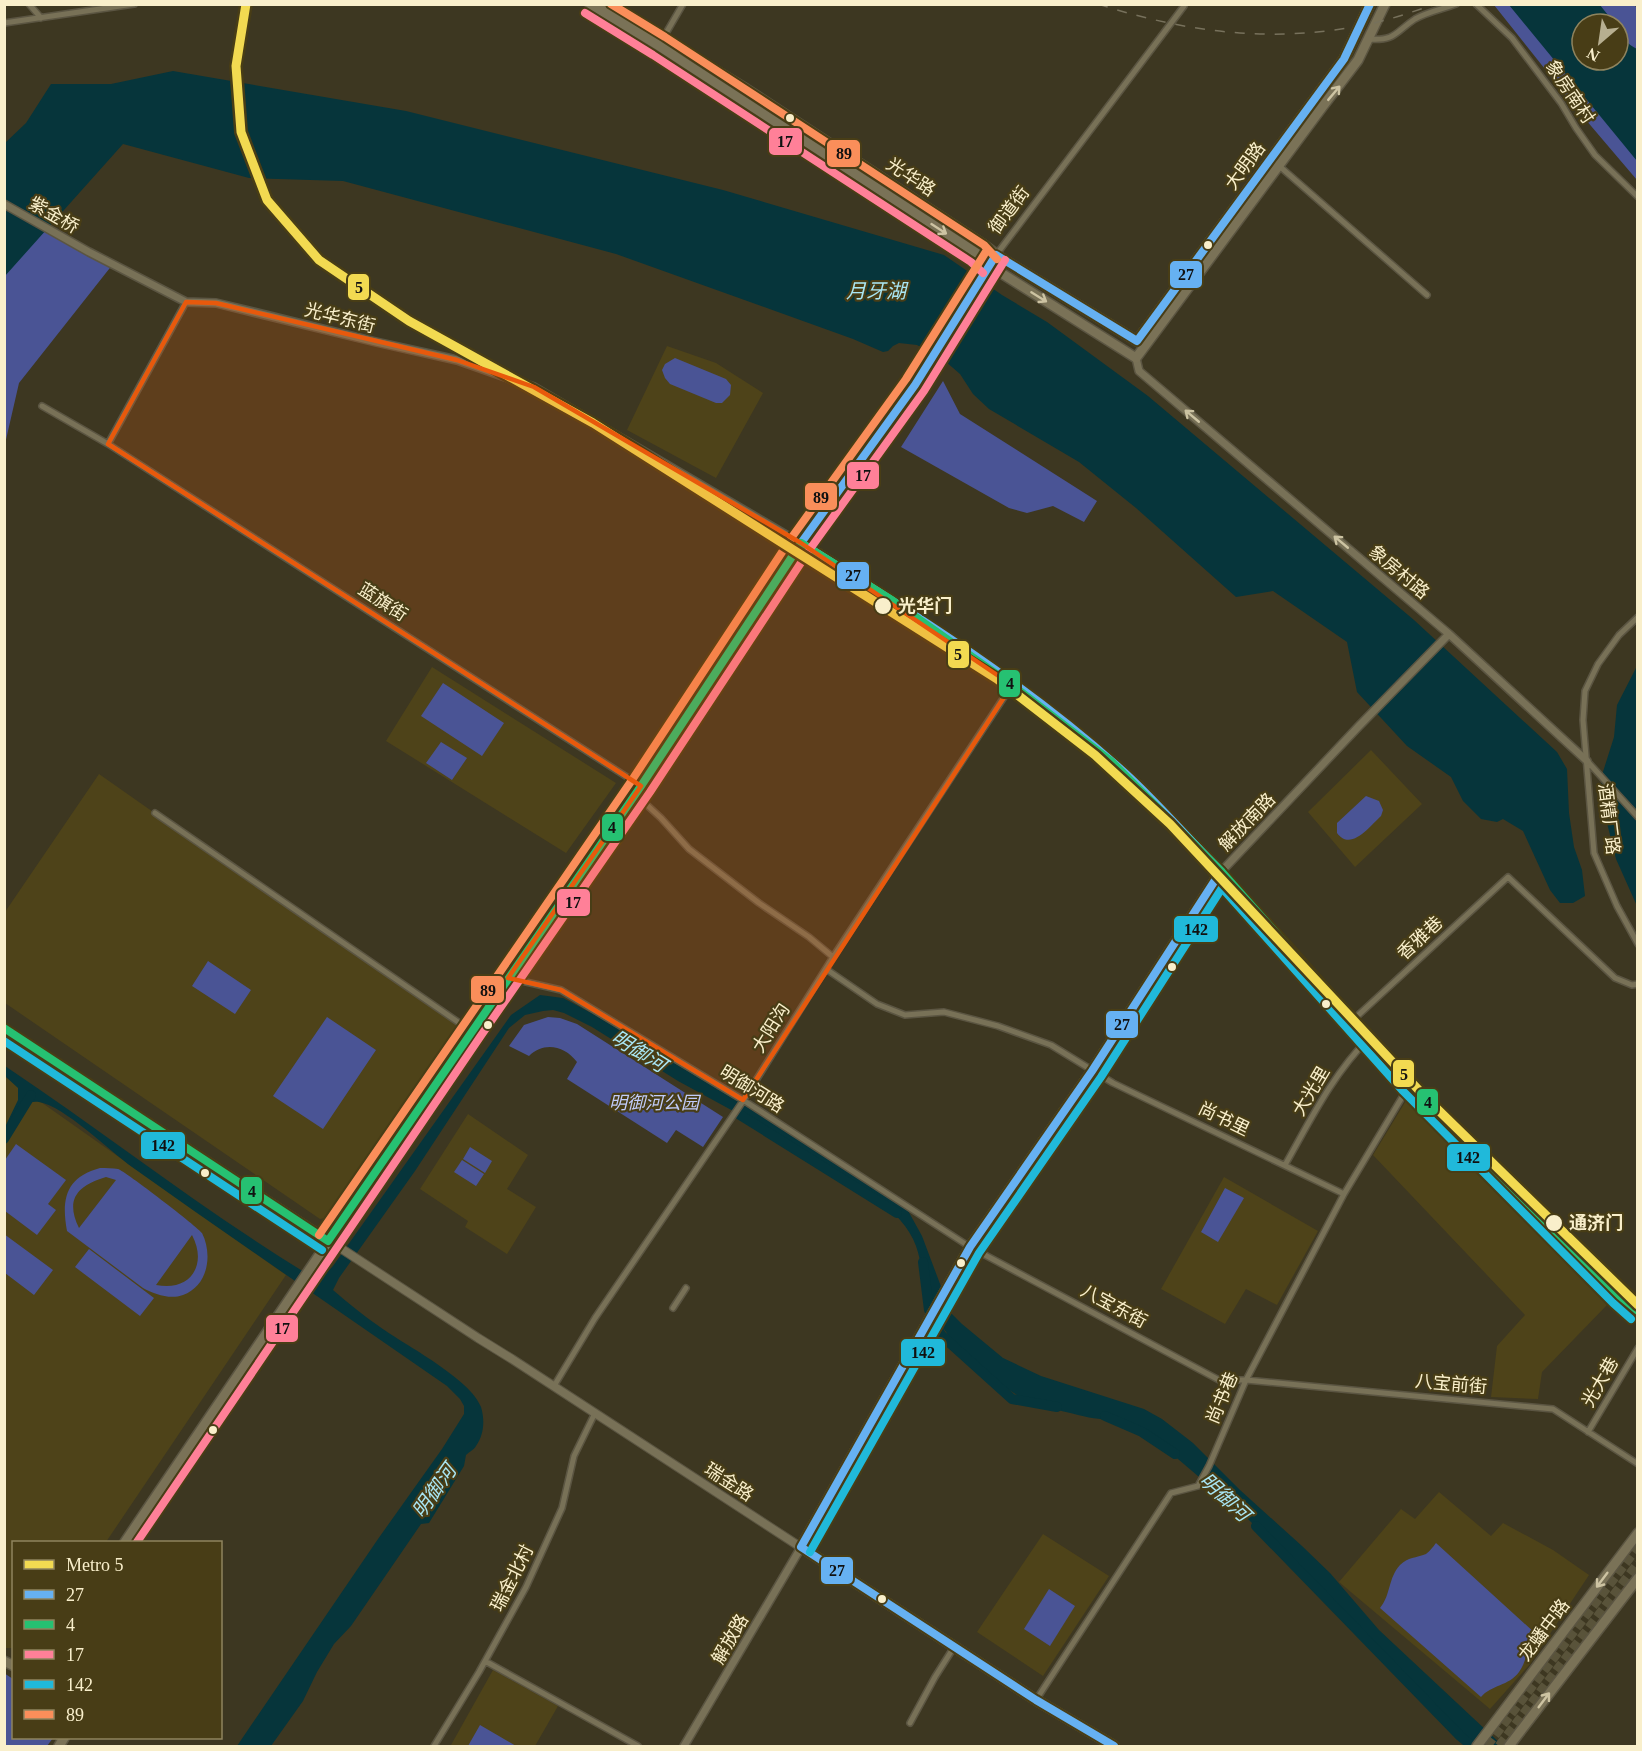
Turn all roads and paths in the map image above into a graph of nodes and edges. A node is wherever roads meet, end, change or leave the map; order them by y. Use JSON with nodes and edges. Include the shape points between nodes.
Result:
{"nodes":[{"id":1,"x":29,"y":4,"type":"edge"},
{"id":2,"x":134,"y":4,"type":"edge"},
{"id":3,"x":590,"y":4,"type":"edge"},
{"id":4,"x":606,"y":4,"type":"edge"},
{"id":5,"x":683,"y":4,"type":"edge"},
{"id":6,"x":1370,"y":4,"type":"edge"},
{"id":7,"x":1385,"y":4,"type":"edge"},
{"id":8,"x":1456,"y":4,"type":"edge"},
{"id":9,"x":1476,"y":4,"type":"edge"},
{"id":10,"x":1183,"y":5,"type":"edge"},
{"id":11,"x":40,"y":18,"type":"junction"},
{"id":12,"x":4,"y":23,"type":"edge"},
{"id":13,"x":1369,"y":39,"type":"junction"},
{"id":14,"x":661,"y":42,"type":"junction"},
{"id":15,"x":1270,"y":158,"type":"junction"},
{"id":16,"x":1278,"y":165,"type":"junction"},
{"id":17,"x":1638,"y":196,"type":"edge"},
{"id":18,"x":4,"y":204,"type":"edge"},
{"id":19,"x":89,"y":252,"type":"joint"},
{"id":20,"x":996,"y":255,"type":"junction"},
{"id":21,"x":990,"y":266,"type":"junction"},
{"id":22,"x":1427,"y":295,"type":"dead end"},
{"id":23,"x":186,"y":302,"type":"junction"},
{"id":24,"x":1137,"y":341,"type":"joint"},
{"id":25,"x":1136,"y":358,"type":"junction"},
{"id":26,"x":42,"y":406,"type":"dead end"},
{"id":27,"x":108,"y":444,"type":"junction"},
{"id":28,"x":801,"y":543,"type":"junction"},
{"id":29,"x":893,"y":601,"type":"joint"},
{"id":30,"x":1638,"y":617,"type":"edge"},
{"id":31,"x":1449,"y":634,"type":"junction"},
{"id":32,"x":1012,"y":685,"type":"junction"},
{"id":33,"x":1587,"y":761,"type":"junction"},
{"id":34,"x":641,"y":786,"type":"junction"},
{"id":35,"x":635,"y":794,"type":"junction"},
{"id":36,"x":155,"y":813,"type":"dead end"},
{"id":37,"x":1638,"y":817,"type":"edge"},
{"id":38,"x":1221,"y":871,"type":"junction"},
{"id":39,"x":1638,"y":944,"type":"edge"},
{"id":40,"x":833,"y":957,"type":"junction"},
{"id":41,"x":826,"y":969,"type":"junction"},
{"id":42,"x":508,"y":978,"type":"junction"},
{"id":43,"x":1638,"y":984,"type":"edge"},
{"id":44,"x":1353,"y":1020,"type":"junction"},
{"id":45,"x":4,"y":1028,"type":"edge"},
{"id":46,"x":471,"y":1031,"type":"junction"},
{"id":47,"x":1369,"y":1038,"type":"junction"},
{"id":48,"x":1092,"y":1071,"type":"junction"},
{"id":49,"x":1410,"y":1084,"type":"junction"},
{"id":50,"x":743,"y":1100,"type":"junction"},
{"id":51,"x":1285,"y":1165,"type":"junction"},
{"id":52,"x":1344,"y":1194,"type":"junction"},
{"id":53,"x":328,"y":1241,"type":"junction"},
{"id":54,"x":970,"y":1246,"type":"junction"},
{"id":55,"x":686,"y":1288,"type":"dead end"},
{"id":56,"x":673,"y":1308,"type":"dead end"},
{"id":57,"x":1638,"y":1311,"type":"edge"},
{"id":58,"x":921,"y":1333,"type":"junction"},
{"id":59,"x":1638,"y":1348,"type":"edge"},
{"id":60,"x":1246,"y":1380,"type":"junction"},
{"id":61,"x":554,"y":1386,"type":"junction"},
{"id":62,"x":878,"y":1411,"type":"joint"},
{"id":63,"x":595,"y":1413,"type":"junction"},
{"id":64,"x":1588,"y":1432,"type":"junction"},
{"id":65,"x":1638,"y":1464,"type":"edge"},
{"id":66,"x":1638,"y":1533,"type":"edge"},
{"id":67,"x":126,"y":1541,"type":"edge"},
{"id":68,"x":801,"y":1547,"type":"junction"},
{"id":69,"x":1638,"y":1578,"type":"edge"},
{"id":70,"x":954,"y":1647,"type":"junction"},
{"id":71,"x":485,"y":1661,"type":"junction"},
{"id":72,"x":1036,"y":1700,"type":"junction"},
{"id":73,"x":910,"y":1723,"type":"dead end"},
{"id":74,"x":1104,"y":1744,"type":"edge"},
{"id":75,"x":434,"y":1746,"type":"edge"},
{"id":76,"x":638,"y":1746,"type":"edge"},
{"id":77,"x":684,"y":1746,"type":"edge"},
{"id":78,"x":1114,"y":1746,"type":"edge"},
{"id":79,"x":1477,"y":1746,"type":"edge"},
{"id":80,"x":1509,"y":1746,"type":"edge"}],
"edges":[{"from":1,"to":11,"type":"street"},
{"from":2,"to":11,"type":"street"},
{"from":3,"to":14,"type":"main road","name":"光华路"},
{"from":4,"to":14,"type":"main road","name":"光华路"},
{"from":5,"to":14,"type":"street"},
{"from":6,"to":15,"type":"main road","name":"大明路","via":[[1344,59]]},
{"from":7,"to":13,"type":"main road","name":"大明路"},
{"from":8,"to":13,"type":"street","via":[[1416,18],[1391,37]]},
{"from":9,"to":17,"type":"street","name":"象房南村","via":[[1512,38],[1595,155]]},
{"from":10,"to":20,"type":"street","name":"御道街"},
{"from":11,"to":12,"type":"street"},
{"from":16,"to":13,"type":"main road","name":"大明路","one_way":true,"via":[[1345,78]]},
{"from":14,"to":20,"type":"main road","name":"光华路","via":[[766,102]]},
{"from":14,"to":21,"type":"main road","name":"光华路","one_way":true,"via":[[978,254]]},
{"from":15,"to":16,"type":"street"},
{"from":15,"to":24,"type":"main road","name":"大明路"},
{"from":16,"to":22,"type":"street"},
{"from":16,"to":25,"type":"main road","name":"大明路"},
{"from":18,"to":19,"type":"street","name":"紫金桥"},
{"from":19,"to":23,"type":"street","name":"光华东街"},
{"from":20,"to":21,"type":"main road"},
{"from":20,"to":24,"type":"main road","name":"光华路"},
{"from":21,"to":25,"type":"main road","name":"光华路","one_way":true},
{"from":21,"to":28,"type":"main road","via":[[915,385]]},
{"from":23,"to":27,"type":"street"},
{"from":23,"to":28,"type":"street","name":"光华东街","via":[[216,303],[457,360],[534,387]]},
{"from":31,"to":25,"type":"street","name":"象房村路","one_way":true,"via":[[1139,371]]},
{"from":26,"to":27,"type":"street","name":"蓝旗街"},
{"from":27,"to":34,"type":"street","name":"蓝旗街"},
{"from":28,"to":29,"type":"main road"},
{"from":28,"to":34,"type":"main road"},
{"from":29,"to":32,"type":"street"},
{"from":30,"to":33,"type":"street","name":"酒精厂路","via":[[1598,663],[1585,691]]},
{"from":31,"to":33,"type":"street","name":"象房村路"},
{"from":31,"to":38,"type":"street","name":"解放南路"},
{"from":32,"to":38,"type":"street","via":[[1112,762]]},
{"from":32,"to":40,"type":"street","name":"大阳沟"},
{"from":33,"to":37,"type":"street","name":"象房村路"},
{"from":33,"to":39,"type":"street","name":"酒精厂路","via":[[1594,853]]},
{"from":34,"to":35,"type":"main road"},
{"from":35,"to":40,"type":"street","via":[[688,849]]},
{"from":35,"to":42,"type":"main road"},
{"from":36,"to":46,"type":"street"},
{"from":38,"to":44,"type":"street"},
{"from":38,"to":48,"type":"street","name":"解放南路"},
{"from":40,"to":41,"type":"street","name":"大阳沟"},
{"from":41,"to":48,"type":"street","name":"尚书里","via":[[877,1004],[904,1015],[944,1012],[998,1026],[1051,1045]]},
{"from":41,"to":50,"type":"street","name":"大阳沟"},
{"from":42,"to":46,"type":"main road"},
{"from":42,"to":50,"type":"street","name":"明御河路","via":[[561,990]]},
{"from":43,"to":44,"type":"street","name":"香雅巷","via":[[1615,978],[1508,877]]},
{"from":44,"to":47,"type":"street"},
{"from":45,"to":53,"type":"main road","name":"瑞金路"},
{"from":46,"to":53,"type":"main road"},
{"from":47,"to":49,"type":"street"},
{"from":47,"to":51,"type":"street","name":"大光里","via":[[1330,1084]]},
{"from":48,"to":51,"type":"street","name":"尚书里"},
{"from":48,"to":54,"type":"street","name":"解放南路"},
{"from":49,"to":52,"type":"street","name":"尚书巷"},
{"from":49,"to":57,"type":"street"},
{"from":50,"to":54,"type":"street","name":"明御河路"},
{"from":50,"to":61,"type":"street","name":"大阳沟","via":[[595,1318]]},
{"from":51,"to":52,"type":"street","name":"尚书里"},
{"from":52,"to":60,"type":"street","name":"尚书巷"},
{"from":53,"to":61,"type":"main road","name":"瑞金路"},
{"from":53,"to":67,"type":"main road"},
{"from":54,"to":58,"type":"main road"},
{"from":54,"to":58,"type":"street","name":"解放南路"},
{"from":54,"to":60,"type":"street","name":"八宝东街","via":[[1219,1380]]},
{"from":55,"to":56,"type":"street"},
{"from":58,"to":62,"type":"main road"},
{"from":59,"to":64,"type":"street","name":"光大巷"},
{"from":60,"to":64,"type":"street","name":"八宝前街","via":[[1553,1409]]},
{"from":60,"to":72,"type":"street","name":"尚书巷","via":[[1198,1486],[1171,1493]]},
{"from":61,"to":63,"type":"main road","name":"瑞金路"},
{"from":62,"to":68,"type":"street"},
{"from":63,"to":68,"type":"main road","name":"瑞金路"},
{"from":63,"to":71,"type":"street","name":"瑞金北村","via":[[574,1456],[562,1508],[526,1587]]},
{"from":64,"to":65,"type":"street","name":"八宝前街"},
{"from":66,"to":79,"type":"main road","name":"龙蟠中路","one_way":true},
{"from":68,"to":70,"type":"main road","name":"瑞金路"},
{"from":68,"to":77,"type":"street","name":"解放路"},
{"from":80,"to":69,"type":"main road","one_way":true},
{"from":70,"to":72,"type":"main road","name":"瑞金路"},
{"from":70,"to":73,"type":"street"},
{"from":71,"to":75,"type":"street","name":"瑞金北村"},
{"from":71,"to":76,"type":"street"},
{"from":72,"to":74,"type":"main road","name":"瑞金路"},
{"from":74,"to":78,"type":"main road","name":"瑞金路"}]}
